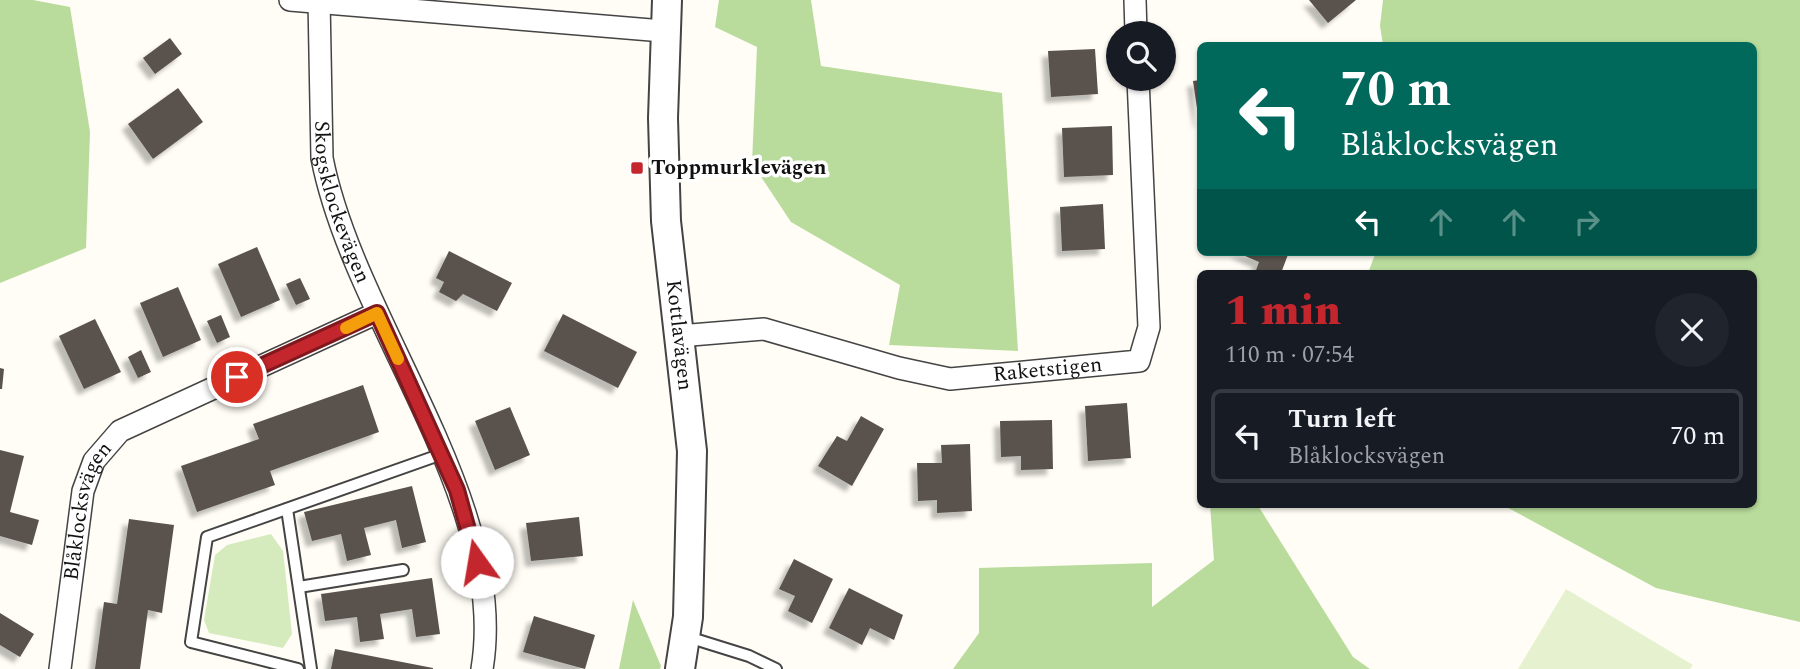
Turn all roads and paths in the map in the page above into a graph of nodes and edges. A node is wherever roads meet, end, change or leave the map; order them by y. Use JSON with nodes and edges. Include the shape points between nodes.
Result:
{"nodes":[{"id":1,"x":290,"y":0,"type":"edge"},
{"id":2,"x":667,"y":0,"type":"edge"},
{"id":3,"x":1135,"y":0,"type":"edge"},
{"id":4,"x":319,"y":1,"type":"edge"},
{"id":5,"x":1136,"y":21,"type":"edge"},
{"id":6,"x":663,"y":31,"type":"junction"},
{"id":7,"x":1139,"y":91,"type":"edge"},
{"id":8,"x":377,"y":313,"type":"junction"},
{"id":9,"x":679,"y":336,"type":"junction"},
{"id":10,"x":442,"y":454,"type":"junction"},
{"id":11,"x":287,"y":509,"type":"junction"},
{"id":12,"x":403,"y":570,"type":"dead end"},
{"id":13,"x":299,"y":587,"type":"junction"},
{"id":14,"x":685,"y":636,"type":"junction"},
{"id":15,"x":60,"y":669,"type":"edge"},
{"id":16,"x":298,"y":669,"type":"edge"},
{"id":17,"x":311,"y":669,"type":"edge"},
{"id":18,"x":482,"y":669,"type":"edge"},
{"id":19,"x":680,"y":669,"type":"edge"},
{"id":20,"x":776,"y":669,"type":"edge"}],
"edges":[{"from":1,"to":4,"type":"street"},
{"from":2,"to":6,"type":"street","name":"Kottlavägen"},
{"from":3,"to":5,"type":"street"},
{"from":4,"to":6,"type":"street"},
{"from":4,"to":8,"type":"street","name":"Skogsklockevägen","via":[[322,158],[334,208]]},
{"from":6,"to":9,"type":"street","name":"Kottlavägen","via":[[666,221]]},
{"from":7,"to":9,"type":"street","name":"Raketstigen","via":[[1149,327],[1139,360],[950,379],[764,329]]},
{"from":8,"to":10,"type":"street","name":"Skogsklockevägen"},
{"from":8,"to":15,"type":"street","name":"Blåklocksvägen","via":[[120,431],[94,461],[83,491]]},
{"from":9,"to":14,"type":"street","name":"Kottlavägen","via":[[692,451]]},
{"from":10,"to":11,"type":"lane"},
{"from":10,"to":18,"type":"street","name":"Skogsklockevägen","via":[[464,509],[483,588]]},
{"from":11,"to":13,"type":"lane"},
{"from":11,"to":16,"type":"lane","via":[[207,537],[191,642]]},
{"from":12,"to":13,"type":"lane"},
{"from":13,"to":17,"type":"lane"},
{"from":14,"to":19,"type":"street","name":"Kottlavägen"},
{"from":14,"to":20,"type":"lane"}]}
